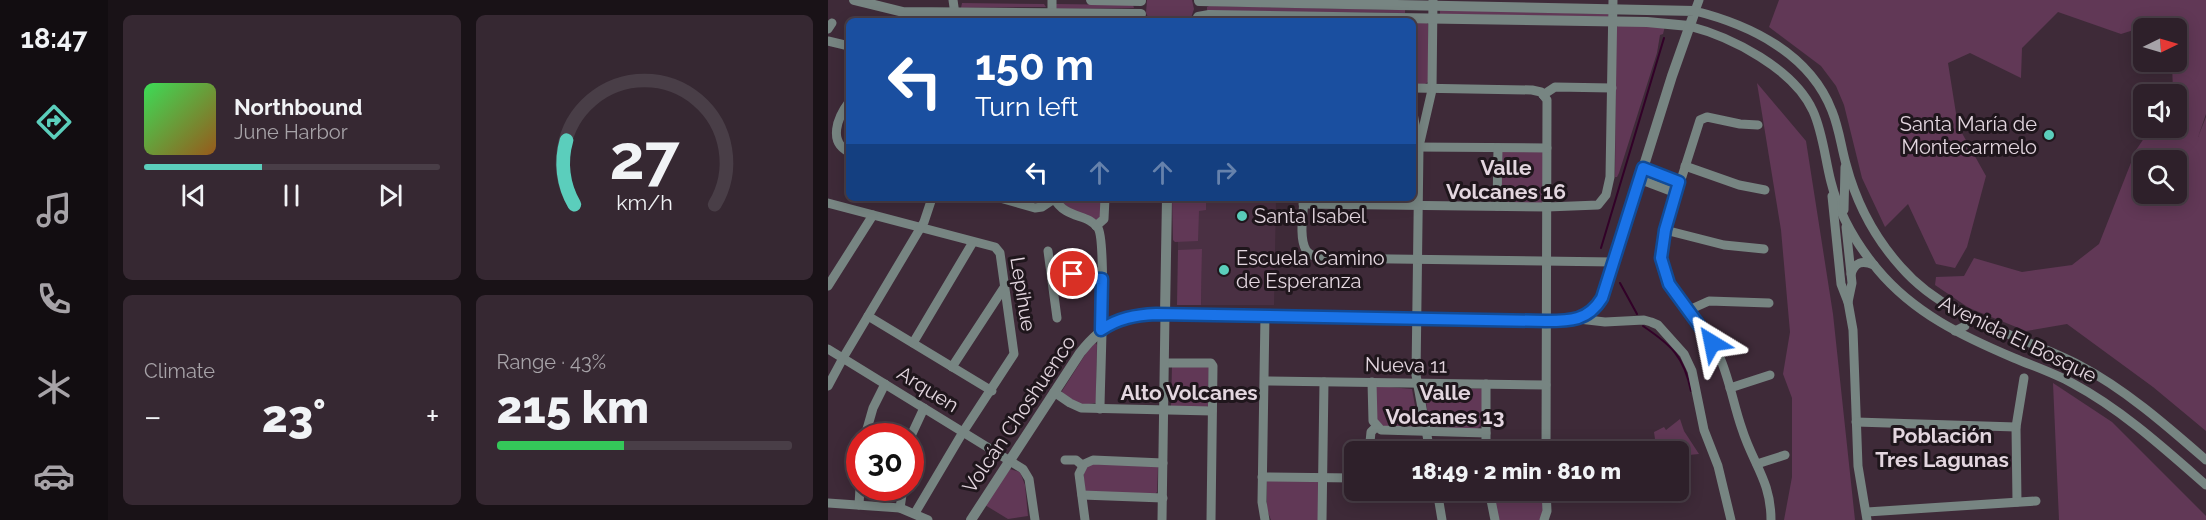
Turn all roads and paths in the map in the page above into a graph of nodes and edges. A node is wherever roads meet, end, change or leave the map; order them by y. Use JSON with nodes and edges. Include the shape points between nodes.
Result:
{"nodes":[{"id":1,"x":854,"y":0,"type":"edge"},
{"id":2,"x":1052,"y":0,"type":"edge"},
{"id":3,"x":1091,"y":0,"type":"edge"},
{"id":4,"x":1141,"y":0,"type":"edge"},
{"id":5,"x":1199,"y":0,"type":"edge"},
{"id":6,"x":1410,"y":2,"type":"edge"},
{"id":7,"x":1433,"y":3,"type":"edge"},
{"id":8,"x":1613,"y":4,"type":"edge"},
{"id":9,"x":1697,"y":5,"type":"edge"},
{"id":10,"x":955,"y":11,"type":"edge"},
{"id":11,"x":1052,"y":17,"type":"edge"},
{"id":12,"x":1142,"y":17,"type":"edge"},
{"id":13,"x":1197,"y":18,"type":"edge"},
{"id":14,"x":1200,"y":18,"type":"edge"},
{"id":15,"x":1330,"y":18,"type":"edge"},
{"id":16,"x":1410,"y":18,"type":"edge"},
{"id":17,"x":1433,"y":19,"type":"junction"},
{"id":18,"x":1416,"y":20,"type":"edge"},
{"id":19,"x":1613,"y":21,"type":"junction"},
{"id":20,"x":1689,"y":26,"type":"junction"},
{"id":21,"x":1745,"y":28,"type":"junction"},
{"id":22,"x":828,"y":40,"type":"edge"},
{"id":23,"x":1736,"y":44,"type":"junction"},
{"id":24,"x":846,"y":45,"type":"edge"},
{"id":25,"x":1416,"y":88,"type":"edge"},
{"id":26,"x":1432,"y":88,"type":"junction"},
{"id":27,"x":1612,"y":88,"type":"junction"},
{"id":28,"x":1543,"y":95,"type":"junction"},
{"id":29,"x":846,"y":106,"type":"edge"},
{"id":30,"x":1758,"y":125,"type":"dead end"},
{"id":31,"x":831,"y":141,"type":"edge"},
{"id":32,"x":1416,"y":147,"type":"edge"},
{"id":33,"x":1498,"y":148,"type":"junction"},
{"id":34,"x":1547,"y":148,"type":"junction"},
{"id":35,"x":846,"y":150,"type":"edge"},
{"id":36,"x":1846,"y":162,"type":"junction"},
{"id":37,"x":1685,"y":166,"type":"junction"},
{"id":38,"x":1643,"y":168,"type":"junction"},
{"id":39,"x":1639,"y":179,"type":"junction"},
{"id":40,"x":1679,"y":182,"type":"junction"},
{"id":41,"x":1832,"y":184,"type":"junction"},
{"id":42,"x":1765,"y":190,"type":"dead end"},
{"id":43,"x":1676,"y":193,"type":"junction"},
{"id":44,"x":931,"y":201,"type":"edge"},
{"id":45,"x":1012,"y":201,"type":"edge"},
{"id":46,"x":1050,"y":201,"type":"edge"},
{"id":47,"x":1056,"y":201,"type":"edge"},
{"id":48,"x":1105,"y":201,"type":"edge"},
{"id":49,"x":1167,"y":201,"type":"edge"},
{"id":50,"x":1304,"y":201,"type":"edge"},
{"id":51,"x":1352,"y":201,"type":"edge"},
{"id":52,"x":828,"y":203,"type":"edge"},
{"id":53,"x":1418,"y":205,"type":"junction"},
{"id":54,"x":1497,"y":206,"type":"junction"},
{"id":55,"x":1547,"y":207,"type":"junction"},
{"id":56,"x":873,"y":215,"type":"junction"},
{"id":57,"x":1845,"y":218,"type":"junction"},
{"id":58,"x":1096,"y":226,"type":"junction"},
{"id":59,"x":921,"y":228,"type":"junction"},
{"id":60,"x":1665,"y":230,"type":"junction"},
{"id":61,"x":972,"y":242,"type":"junction"},
{"id":62,"x":1764,"y":249,"type":"dead end"},
{"id":63,"x":1048,"y":251,"type":"dead end"},
{"id":64,"x":1417,"y":260,"type":"junction"},
{"id":65,"x":1546,"y":261,"type":"junction"},
{"id":66,"x":1614,"y":262,"type":"junction"},
{"id":67,"x":1874,"y":266,"type":"junction"},
{"id":68,"x":1051,"y":269,"type":"junction"},
{"id":69,"x":1851,"y":274,"type":"junction"},
{"id":70,"x":1074,"y":278,"type":"junction"},
{"id":71,"x":1102,"y":279,"type":"junction"},
{"id":72,"x":828,"y":286,"type":"edge"},
{"id":73,"x":1005,"y":286,"type":"junction"},
{"id":74,"x":1053,"y":290,"type":"junction"},
{"id":75,"x":1848,"y":302,"type":"junction"},
{"id":76,"x":1769,"y":303,"type":"dead end"},
{"id":77,"x":1689,"y":310,"type":"junction"},
{"id":78,"x":1165,"y":314,"type":"junction"},
{"id":79,"x":1265,"y":315,"type":"junction"},
{"id":80,"x":1964,"y":315,"type":"junction"},
{"id":81,"x":868,"y":316,"type":"junction"},
{"id":82,"x":1057,"y":318,"type":"dead end"},
{"id":83,"x":1417,"y":318,"type":"junction"},
{"id":84,"x":1579,"y":320,"type":"junction"},
{"id":85,"x":1546,"y":321,"type":"junction"},
{"id":86,"x":1101,"y":330,"type":"junction"},
{"id":87,"x":1955,"y":331,"type":"junction"},
{"id":88,"x":913,"y":343,"type":"junction"},
{"id":89,"x":828,"y":349,"type":"edge"},
{"id":90,"x":843,"y":358,"type":"junction"},
{"id":91,"x":1165,"y":363,"type":"junction"},
{"id":92,"x":952,"y":367,"type":"junction"},
{"id":93,"x":1770,"y":375,"type":"dead end"},
{"id":94,"x":2024,"y":378,"type":"dead end"},
{"id":95,"x":1265,"y":381,"type":"junction"},
{"id":96,"x":1324,"y":382,"type":"junction"},
{"id":97,"x":1372,"y":382,"type":"junction"},
{"id":98,"x":1417,"y":383,"type":"junction"},
{"id":99,"x":885,"y":384,"type":"junction"},
{"id":100,"x":1486,"y":384,"type":"junction"},
{"id":101,"x":1546,"y":385,"type":"junction"},
{"id":102,"x":828,"y":386,"type":"edge"},
{"id":103,"x":1730,"y":388,"type":"junction"},
{"id":104,"x":992,"y":391,"type":"junction"},
{"id":105,"x":1054,"y":392,"type":"junction"},
{"id":106,"x":924,"y":408,"type":"junction"},
{"id":107,"x":1100,"y":409,"type":"junction"},
{"id":108,"x":1164,"y":410,"type":"junction"},
{"id":109,"x":1212,"y":411,"type":"junction"},
{"id":110,"x":1856,"y":422,"type":"junction"},
{"id":111,"x":869,"y":423,"type":"edge"},
{"id":112,"x":917,"y":423,"type":"edge"},
{"id":113,"x":1376,"y":427,"type":"junction"},
{"id":114,"x":2016,"y":427,"type":"junction"},
{"id":115,"x":963,"y":432,"type":"junction"},
{"id":116,"x":1426,"y":432,"type":"junction"},
{"id":117,"x":1486,"y":433,"type":"junction"},
{"id":118,"x":1370,"y":441,"type":"edge"},
{"id":119,"x":1428,"y":441,"type":"edge"},
{"id":120,"x":1486,"y":441,"type":"edge"},
{"id":121,"x":1546,"y":441,"type":"edge"},
{"id":122,"x":1785,"y":455,"type":"dead end"},
{"id":123,"x":1009,"y":460,"type":"junction"},
{"id":124,"x":1065,"y":460,"type":"dead end"},
{"id":125,"x":2206,"y":460,"type":"edge"},
{"id":126,"x":1163,"y":463,"type":"junction"},
{"id":127,"x":1757,"y":464,"type":"junction"},
{"id":128,"x":1082,"y":465,"type":"junction"},
{"id":129,"x":1262,"y":477,"type":"junction"},
{"id":130,"x":1323,"y":478,"type":"junction"},
{"id":131,"x":1344,"y":478,"type":"edge"},
{"id":132,"x":2206,"y":485,"type":"edge"},
{"id":133,"x":1082,"y":495,"type":"junction"},
{"id":134,"x":1163,"y":498,"type":"junction"},
{"id":135,"x":859,"y":501,"type":"edge"},
{"id":136,"x":901,"y":501,"type":"edge"},
{"id":137,"x":1439,"y":501,"type":"edge"},
{"id":138,"x":1491,"y":501,"type":"edge"},
{"id":139,"x":1546,"y":501,"type":"edge"},
{"id":140,"x":2036,"y":501,"type":"dead end"},
{"id":141,"x":2017,"y":502,"type":"junction"},
{"id":142,"x":828,"y":503,"type":"edge"},
{"id":143,"x":859,"y":505,"type":"junction"},
{"id":144,"x":900,"y":508,"type":"junction"},
{"id":145,"x":915,"y":513,"type":"junction"},
{"id":146,"x":1867,"y":516,"type":"edge"},
{"id":147,"x":928,"y":520,"type":"edge"},
{"id":148,"x":970,"y":520,"type":"edge"},
{"id":149,"x":1035,"y":520,"type":"edge"},
{"id":150,"x":1085,"y":520,"type":"edge"},
{"id":151,"x":1162,"y":520,"type":"edge"},
{"id":152,"x":1211,"y":520,"type":"edge"},
{"id":153,"x":1265,"y":520,"type":"edge"},
{"id":154,"x":1322,"y":520,"type":"edge"},
{"id":155,"x":1442,"y":520,"type":"edge"},
{"id":156,"x":1494,"y":520,"type":"edge"},
{"id":157,"x":1544,"y":520,"type":"edge"},
{"id":158,"x":1731,"y":520,"type":"edge"},
{"id":159,"x":1771,"y":520,"type":"edge"}],
"edges":[{"from":1,"to":10,"type":"street","via":[[903,12]]},
{"from":2,"to":11,"type":"street"},
{"from":3,"to":4,"type":"street"},
{"from":4,"to":12,"type":"street"},
{"from":5,"to":6,"type":"street"},
{"from":5,"to":13,"type":"street"},
{"from":6,"to":7,"type":"street"},
{"from":6,"to":16,"type":"street"},
{"from":7,"to":8,"type":"street"},
{"from":7,"to":17,"type":"street"},
{"from":8,"to":9,"type":"street"},
{"from":8,"to":19,"type":"street"},
{"from":9,"to":20,"type":"street"},
{"from":9,"to":21,"type":"street","name":"Avenida El Bosque"},
{"from":10,"to":11,"type":"street"},
{"from":11,"to":12,"type":"street"},
{"from":14,"to":15,"type":"street"},
{"from":17,"to":18,"type":"street"},
{"from":17,"to":19,"type":"street"},
{"from":17,"to":26,"type":"street"},
{"from":19,"to":20,"type":"street"},
{"from":19,"to":27,"type":"street"},
{"from":20,"to":23,"type":"street","name":"Avenida El Bosque"},
{"from":20,"to":38,"type":"street"},
{"from":21,"to":23,"type":"street"},
{"from":21,"to":36,"type":"street","name":"Avenida El Bosque","via":[[1791,54],[1810,73],[1833,112]]},
{"from":22,"to":24,"type":"street"},
{"from":23,"to":41,"type":"street","name":"Avenida El Bosque","via":[[1786,76],[1806,98],[1816,118]]},
{"from":25,"to":26,"type":"street"},
{"from":26,"to":28,"type":"street","via":[[1532,90]]},
{"from":26,"to":32,"type":"street"},
{"from":27,"to":28,"type":"street","via":[[1555,87]]},
{"from":27,"to":55,"type":"street","via":[[1610,177],[1604,200],[1594,206]]},
{"from":28,"to":34,"type":"street","via":[[1547,107]]},
{"from":29,"to":31,"type":"street","via":[[833,126]]},
{"from":30,"to":37,"type":"street","via":[[1703,117]]},
{"from":31,"to":35,"type":"street"},
{"from":32,"to":33,"type":"street"},
{"from":32,"to":53,"type":"street"},
{"from":33,"to":34,"type":"street"},
{"from":33,"to":54,"type":"street"},
{"from":34,"to":55,"type":"street"},
{"from":36,"to":57,"type":"street"},
{"from":36,"to":80,"type":"street","name":"Avenida El Bosque","via":[[1863,211],[1890,254],[1927,292]]},
{"from":37,"to":40,"type":"street"},
{"from":37,"to":42,"type":"street"},
{"from":38,"to":39,"type":"street"},
{"from":38,"to":40,"type":"street"},
{"from":39,"to":43,"type":"street"},
{"from":39,"to":66,"type":"street"},
{"from":40,"to":43,"type":"street"},
{"from":41,"to":57,"type":"street","name":"Avenida El Bosque"},
{"from":41,"to":75,"type":"street","via":[[1841,284]]},
{"from":43,"to":60,"type":"street"},
{"from":44,"to":59,"type":"street"},
{"from":45,"to":46,"type":"street","via":[[1039,208]]},
{"from":47,"to":58,"type":"street","via":[[1067,213]]},
{"from":48,"to":58,"type":"street","via":[[1104,219]]},
{"from":49,"to":78,"type":"street"},
{"from":50,"to":51,"type":"street"},
{"from":50,"to":64,"type":"street","via":[[1303,240],[1308,253],[1319,258]]},
{"from":51,"to":53,"type":"street"},
{"from":52,"to":56,"type":"street","name":"Lepihue"},
{"from":53,"to":54,"type":"street"},
{"from":53,"to":64,"type":"street"},
{"from":54,"to":55,"type":"street"},
{"from":55,"to":65,"type":"street"},
{"from":56,"to":59,"type":"street","name":"Lepihue"},
{"from":56,"to":72,"type":"street"},
{"from":57,"to":67,"type":"street","name":"Avenida El Bosque"},
{"from":57,"to":69,"type":"street"},
{"from":58,"to":71,"type":"street","via":[[1102,240]]},
{"from":59,"to":61,"type":"street","name":"Lepihue"},
{"from":59,"to":81,"type":"street"},
{"from":60,"to":62,"type":"street","via":[[1724,245]]},
{"from":60,"to":77,"type":"street","via":[[1661,245],[1664,270],[1673,291]]},
{"from":61,"to":73,"type":"street","name":"Lepihue","via":[[995,247],[1000,253]]},
{"from":61,"to":88,"type":"street"},
{"from":63,"to":68,"type":"street"},
{"from":64,"to":65,"type":"street"},
{"from":64,"to":83,"type":"street"},
{"from":65,"to":66,"type":"street"},
{"from":65,"to":85,"type":"street"},
{"from":66,"to":84,"type":"street","via":[[1602,298],[1593,311]]},
{"from":67,"to":69,"type":"street","via":[[1858,262]]},
{"from":67,"to":87,"type":"street","name":"Avenida El Bosque","via":[[1919,310]]},
{"from":68,"to":70,"type":"street","via":[[1066,268]]},
{"from":68,"to":74,"type":"street"},
{"from":69,"to":75,"type":"street"},
{"from":70,"to":71,"type":"street"},
{"from":70,"to":74,"type":"street","via":[[1068,287]]},
{"from":71,"to":86,"type":"street"},
{"from":73,"to":92,"type":"street"},
{"from":73,"to":104,"type":"street","name":"Lepihue","via":[[1014,354]]},
{"from":74,"to":82,"type":"street"},
{"from":75,"to":110,"type":"street","via":[[1853,330]]},
{"from":76,"to":77,"type":"street","via":[[1709,301]]},
{"from":77,"to":103,"type":"street","via":[[1717,351]]},
{"from":78,"to":79,"type":"street","name":"Volcán Choshuenco"},
{"from":78,"to":86,"type":"street","name":"Volcán Choshuenco","via":[[1132,316]]},
{"from":78,"to":91,"type":"street"},
{"from":79,"to":83,"type":"street","name":"Volcán Choshuenco"},
{"from":79,"to":95,"type":"street"},
{"from":80,"to":87,"type":"street","via":[[1965,326]]},
{"from":80,"to":125,"type":"street","name":"Avenida El Bosque","via":[[2101,378]]},
{"from":81,"to":88,"type":"street"},
{"from":81,"to":90,"type":"street"},
{"from":83,"to":85,"type":"street","name":"Volcán Choshuenco"},
{"from":83,"to":98,"type":"street"},
{"from":84,"to":85,"type":"street","name":"Volcán Choshuenco"},
{"from":84,"to":158,"type":"street","via":[[1651,322],[1684,354],[1692,371],[1704,430],[1718,466]]},
{"from":85,"to":101,"type":"street"},
{"from":86,"to":105,"type":"street","name":"Volcán Choshuenco","via":[[1080,352]]},
{"from":86,"to":107,"type":"street"},
{"from":87,"to":132,"type":"street","name":"Avenida El Bosque","via":[[2091,394]]},
{"from":88,"to":92,"type":"street"},
{"from":89,"to":90,"type":"street","name":"Arquen"},
{"from":90,"to":99,"type":"street","name":"Arquen"},
{"from":90,"to":102,"type":"street"},
{"from":91,"to":108,"type":"street"},
{"from":91,"to":109,"type":"street","via":[[1212,364]]},
{"from":92,"to":104,"type":"street"},
{"from":93,"to":103,"type":"street"},
{"from":94,"to":114,"type":"street"},
{"from":95,"to":96,"type":"street","name":"Nueva 11"},
{"from":95,"to":129,"type":"street"},
{"from":96,"to":97,"type":"street","name":"Nueva 11"},
{"from":96,"to":130,"type":"street"},
{"from":97,"to":98,"type":"street","name":"Nueva 11"},
{"from":97,"to":113,"type":"street","via":[[1372,418]]},
{"from":98,"to":100,"type":"street","name":"Nueva 11"},
{"from":98,"to":116,"type":"street"},
{"from":99,"to":106,"type":"street","name":"Arquen"},
{"from":99,"to":111,"type":"street"},
{"from":100,"to":101,"type":"street","name":"Nueva 11"},
{"from":100,"to":117,"type":"street"},
{"from":101,"to":121,"type":"street"},
{"from":103,"to":127,"type":"street"},
{"from":104,"to":115,"type":"street","name":"Lepihue"},
{"from":105,"to":107,"type":"street","via":[[1078,407]]},
{"from":105,"to":123,"type":"street","name":"Volcán Choshuenco"},
{"from":106,"to":112,"type":"street"},
{"from":106,"to":115,"type":"street","name":"Arquen"},
{"from":107,"to":108,"type":"street"},
{"from":108,"to":109,"type":"street"},
{"from":108,"to":126,"type":"street"},
{"from":109,"to":152,"type":"street"},
{"from":110,"to":114,"type":"street"},
{"from":110,"to":146,"type":"street","via":[[1858,466]]},
{"from":113,"to":116,"type":"street","via":[[1385,431]]},
{"from":113,"to":118,"type":"street"},
{"from":114,"to":141,"type":"street"},
{"from":115,"to":123,"type":"street","name":"Arquen"},
{"from":115,"to":145,"type":"street","name":"Lepihue"},
{"from":116,"to":117,"type":"street"},
{"from":116,"to":119,"type":"street"},
{"from":117,"to":120,"type":"street"},
{"from":122,"to":127,"type":"street"},
{"from":123,"to":148,"type":"street","name":"Volcán Choshuenco"},
{"from":123,"to":149,"type":"street","name":"Arquen","via":[[1027,475]]},
{"from":124,"to":128,"type":"street","via":[[1076,460]]},
{"from":126,"to":128,"type":"street","via":[[1093,460]]},
{"from":126,"to":134,"type":"street"},
{"from":127,"to":159,"type":"street","via":[[1768,489]]},
{"from":128,"to":133,"type":"street"},
{"from":129,"to":130,"type":"street"},
{"from":129,"to":153,"type":"street"},
{"from":130,"to":131,"type":"street"},
{"from":130,"to":154,"type":"street"},
{"from":133,"to":134,"type":"street"},
{"from":133,"to":150,"type":"street"},
{"from":134,"to":151,"type":"street"},
{"from":135,"to":143,"type":"street"},
{"from":136,"to":144,"type":"street"},
{"from":137,"to":155,"type":"street"},
{"from":138,"to":156,"type":"street"},
{"from":139,"to":157,"type":"street"},
{"from":140,"to":141,"type":"street"},
{"from":141,"to":146,"type":"street"},
{"from":142,"to":143,"type":"street"},
{"from":143,"to":144,"type":"street"},
{"from":144,"to":145,"type":"street"},
{"from":145,"to":147,"type":"street"}]}
